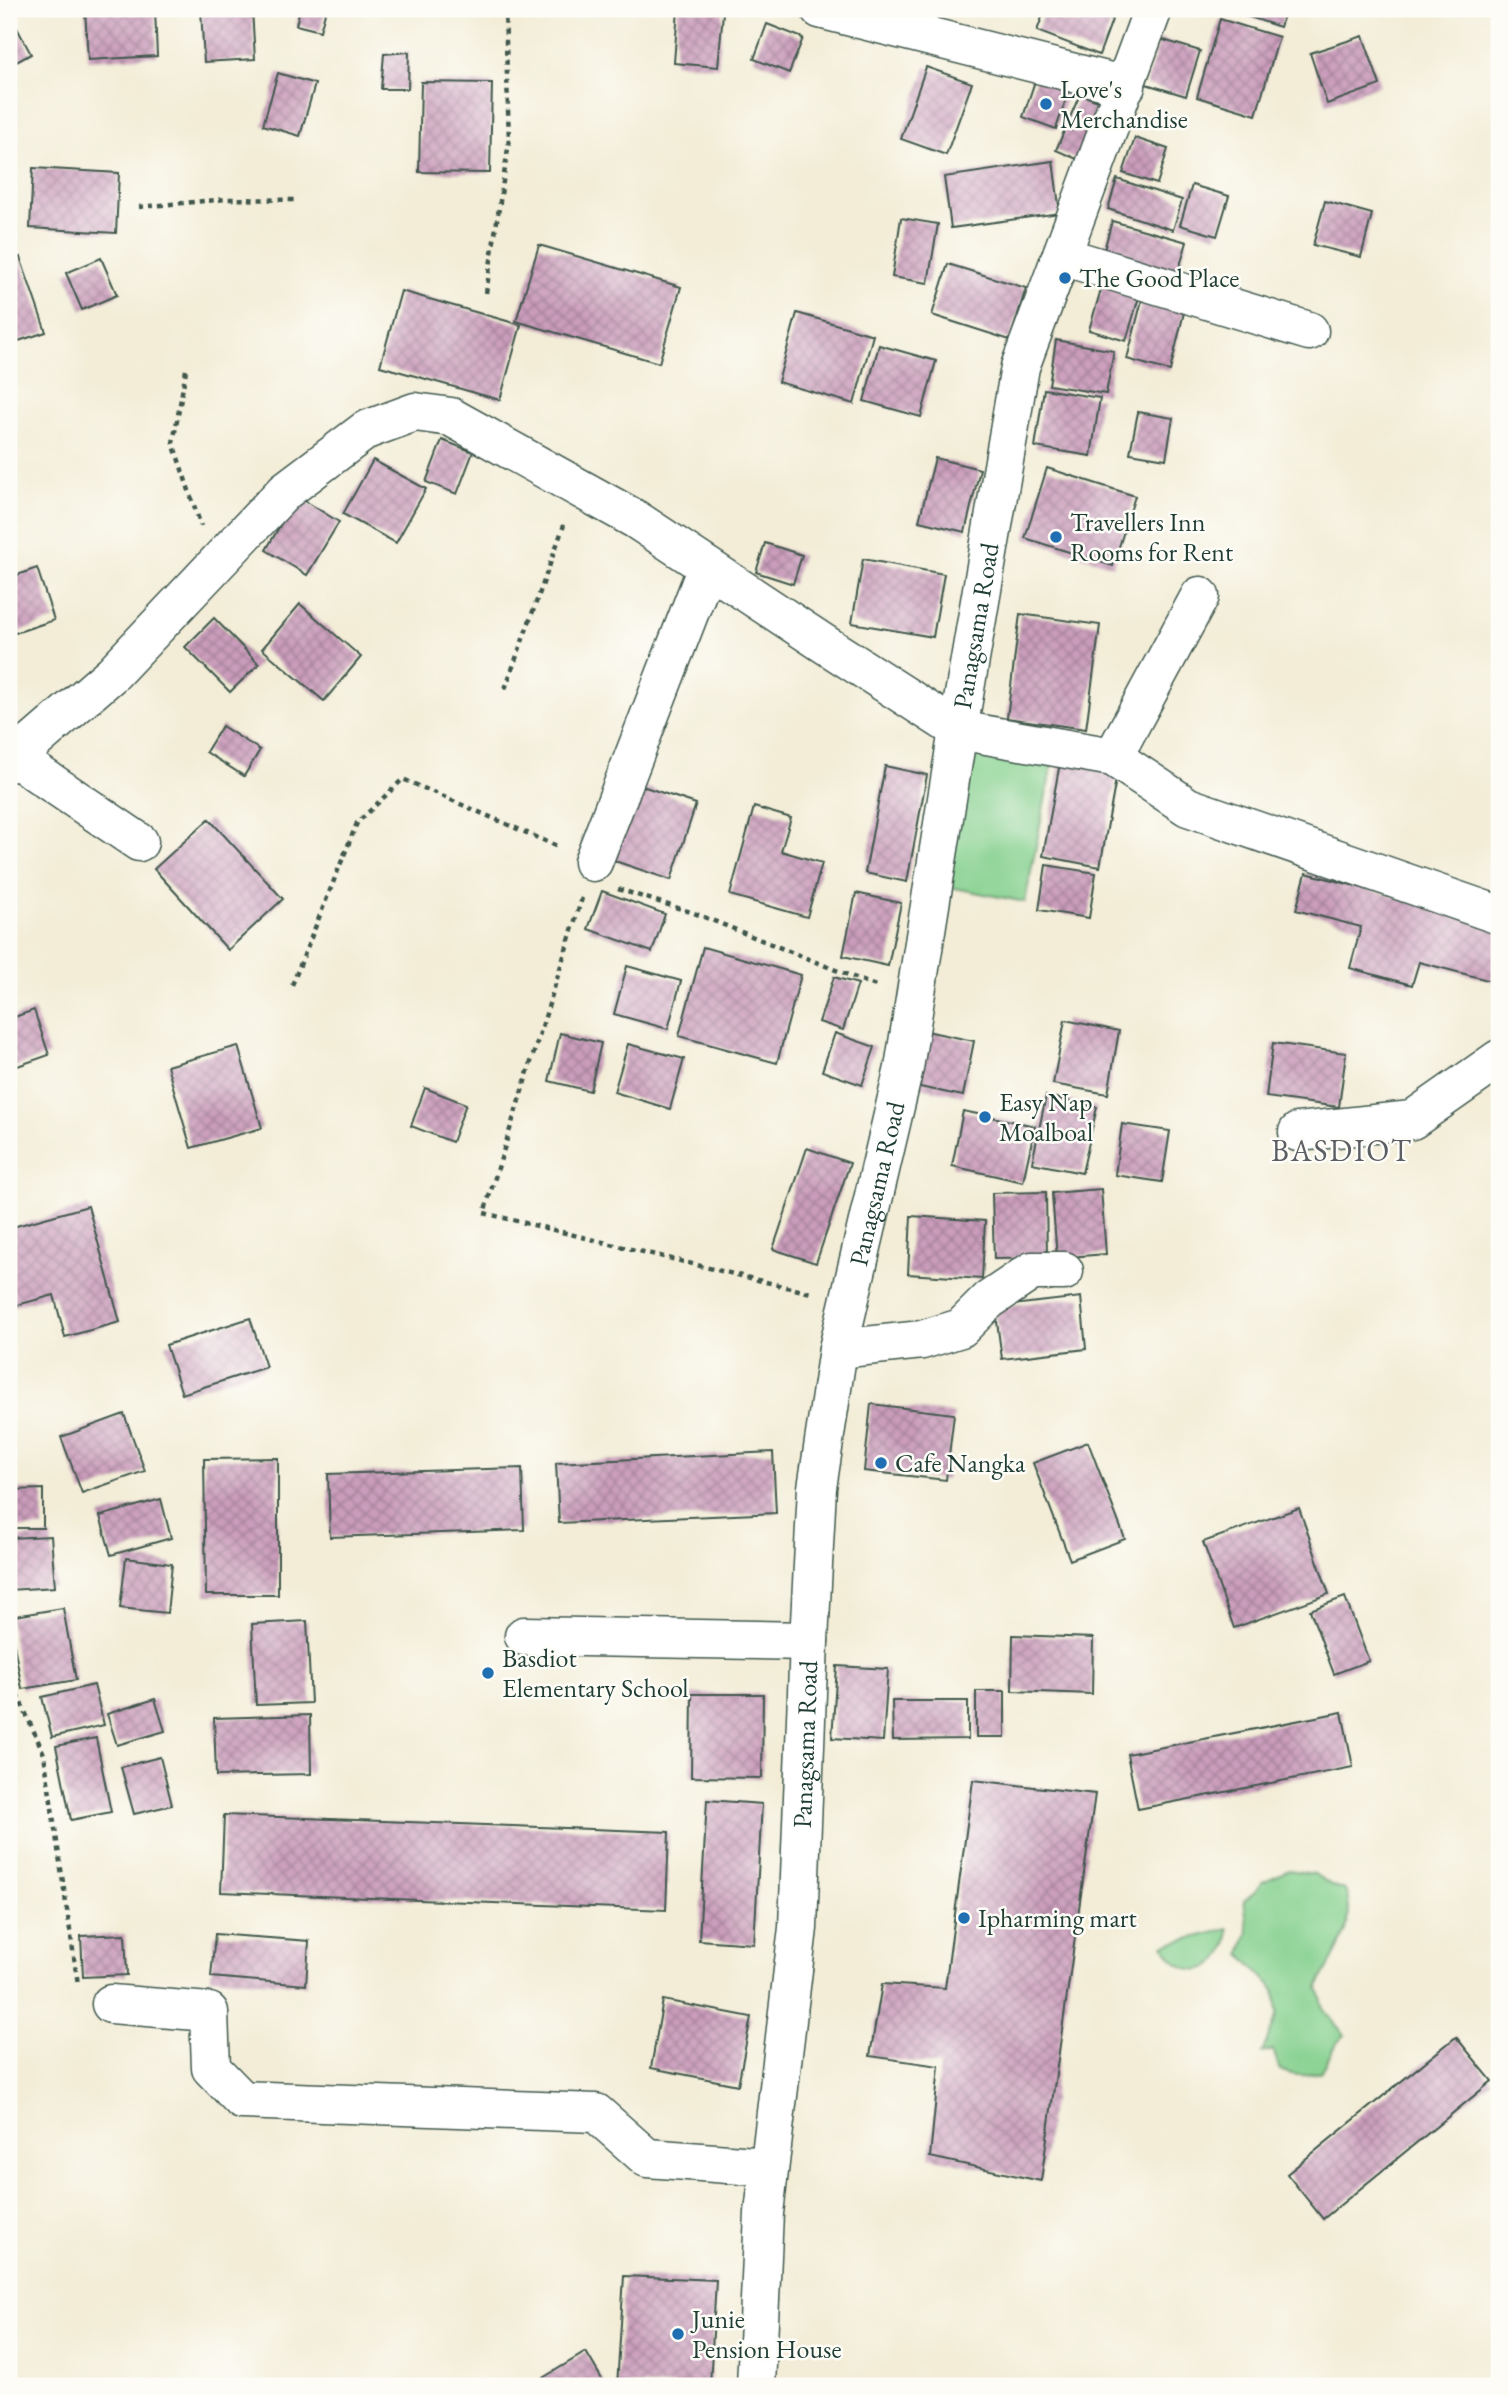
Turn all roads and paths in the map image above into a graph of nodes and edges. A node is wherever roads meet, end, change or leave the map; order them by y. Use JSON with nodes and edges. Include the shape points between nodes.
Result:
{"nodes":[{"id":1,"x":505,"y":9,"type":"edge"},
{"id":2,"x":820,"y":9,"type":"edge"},
{"id":3,"x":1153,"y":9,"type":"edge"},
{"id":4,"x":1126,"y":86,"type":"junction"},
{"id":5,"x":296,"y":200,"type":"dead end"},
{"id":6,"x":139,"y":207,"type":"dead end"},
{"id":7,"x":1062,"y":256,"type":"junction"},
{"id":8,"x":486,"y":293,"type":"dead end"},
{"id":9,"x":1310,"y":331,"type":"dead end"},
{"id":10,"x":186,"y":370,"type":"dead end"},
{"id":11,"x":578,"y":487,"type":"junction"},
{"id":12,"x":215,"y":567,"type":"junction"},
{"id":13,"x":707,"y":567,"type":"junction"},
{"id":14,"x":1200,"y":596,"type":"dead end"},
{"id":15,"x":505,"y":688,"type":"dead end"},
{"id":16,"x":958,"y":730,"type":"junction"},
{"id":17,"x":11,"y":755,"type":"edge"},
{"id":18,"x":1114,"y":757,"type":"junction"},
{"id":19,"x":139,"y":842,"type":"dead end"},
{"id":20,"x":591,"y":871,"type":"junction"},
{"id":21,"x":1499,"y":915,"type":"edge"},
{"id":22,"x":292,"y":985,"type":"dead end"},
{"id":23,"x":914,"y":1002,"type":"junction"},
{"id":24,"x":1499,"y":1059,"type":"edge"},
{"id":25,"x":1298,"y":1132,"type":"dead end"},
{"id":26,"x":1065,"y":1271,"type":"dead end"},
{"id":27,"x":849,"y":1303,"type":"junction"},
{"id":28,"x":838,"y":1349,"type":"junction"},
{"id":29,"x":524,"y":1636,"type":"dead end"},
{"id":30,"x":809,"y":1641,"type":"junction"},
{"id":31,"x":9,"y":1676,"type":"edge"},
{"id":32,"x":111,"y":2004,"type":"joint"},
{"id":33,"x":769,"y":2167,"type":"junction"},
{"id":34,"x":756,"y":2386,"type":"edge"}],
"edges":[{"from":1,"to":8,"type":"path","via":[[509,142]]},
{"from":2,"to":4,"type":"street"},
{"from":3,"to":4,"type":"street","name":"Panagsama Road"},
{"from":4,"to":7,"type":"street","name":"Panagsama Road"},
{"from":5,"to":6,"type":"path","via":[[227,199]]},
{"from":7,"to":9,"type":"street"},
{"from":7,"to":16,"type":"street","name":"Panagsama Road","via":[[1020,367]]},
{"from":10,"to":12,"type":"path","via":[[173,443]]},
{"from":11,"to":12,"type":"street","via":[[451,417],[415,412],[366,430],[285,491]]},
{"from":11,"to":13,"type":"street"},
{"from":11,"to":15,"type":"path"},
{"from":12,"to":17,"type":"street","via":[[113,673]]},
{"from":13,"to":16,"type":"street"},
{"from":13,"to":20,"type":"street"},
{"from":14,"to":18,"type":"street"},
{"from":16,"to":18,"type":"street"},
{"from":16,"to":23,"type":"street","name":"Panagsama Road"},
{"from":17,"to":19,"type":"street"},
{"from":18,"to":21,"type":"street","via":[[1188,807]]},
{"from":20,"to":22,"type":"path","via":[[403,779],[358,823]]},
{"from":20,"to":23,"type":"path"},
{"from":20,"to":27,"type":"path","via":[[484,1213]]},
{"from":23,"to":27,"type":"street","name":"Panagsama Road","via":[[904,1068]]},
{"from":24,"to":25,"type":"street","via":[[1412,1120]]},
{"from":26,"to":28,"type":"street","via":[[1032,1271],[989,1300],[961,1328],[922,1340]]},
{"from":27,"to":28,"type":"street","name":"Panagsama Road"},
{"from":28,"to":30,"type":"street","name":"Panagsama Road","via":[[817,1489]]},
{"from":29,"to":30,"type":"street"},
{"from":30,"to":33,"type":"street","name":"Panagsama Road","via":[[798,1928]]},
{"from":31,"to":32,"type":"path","via":[[44,1754],[79,1986]]},
{"from":32,"to":33,"type":"street","via":[[209,2012],[211,2068],[242,2099],[596,2113],[647,2158]]},
{"from":33,"to":34,"type":"street","name":"Panagsama Road"}]}
